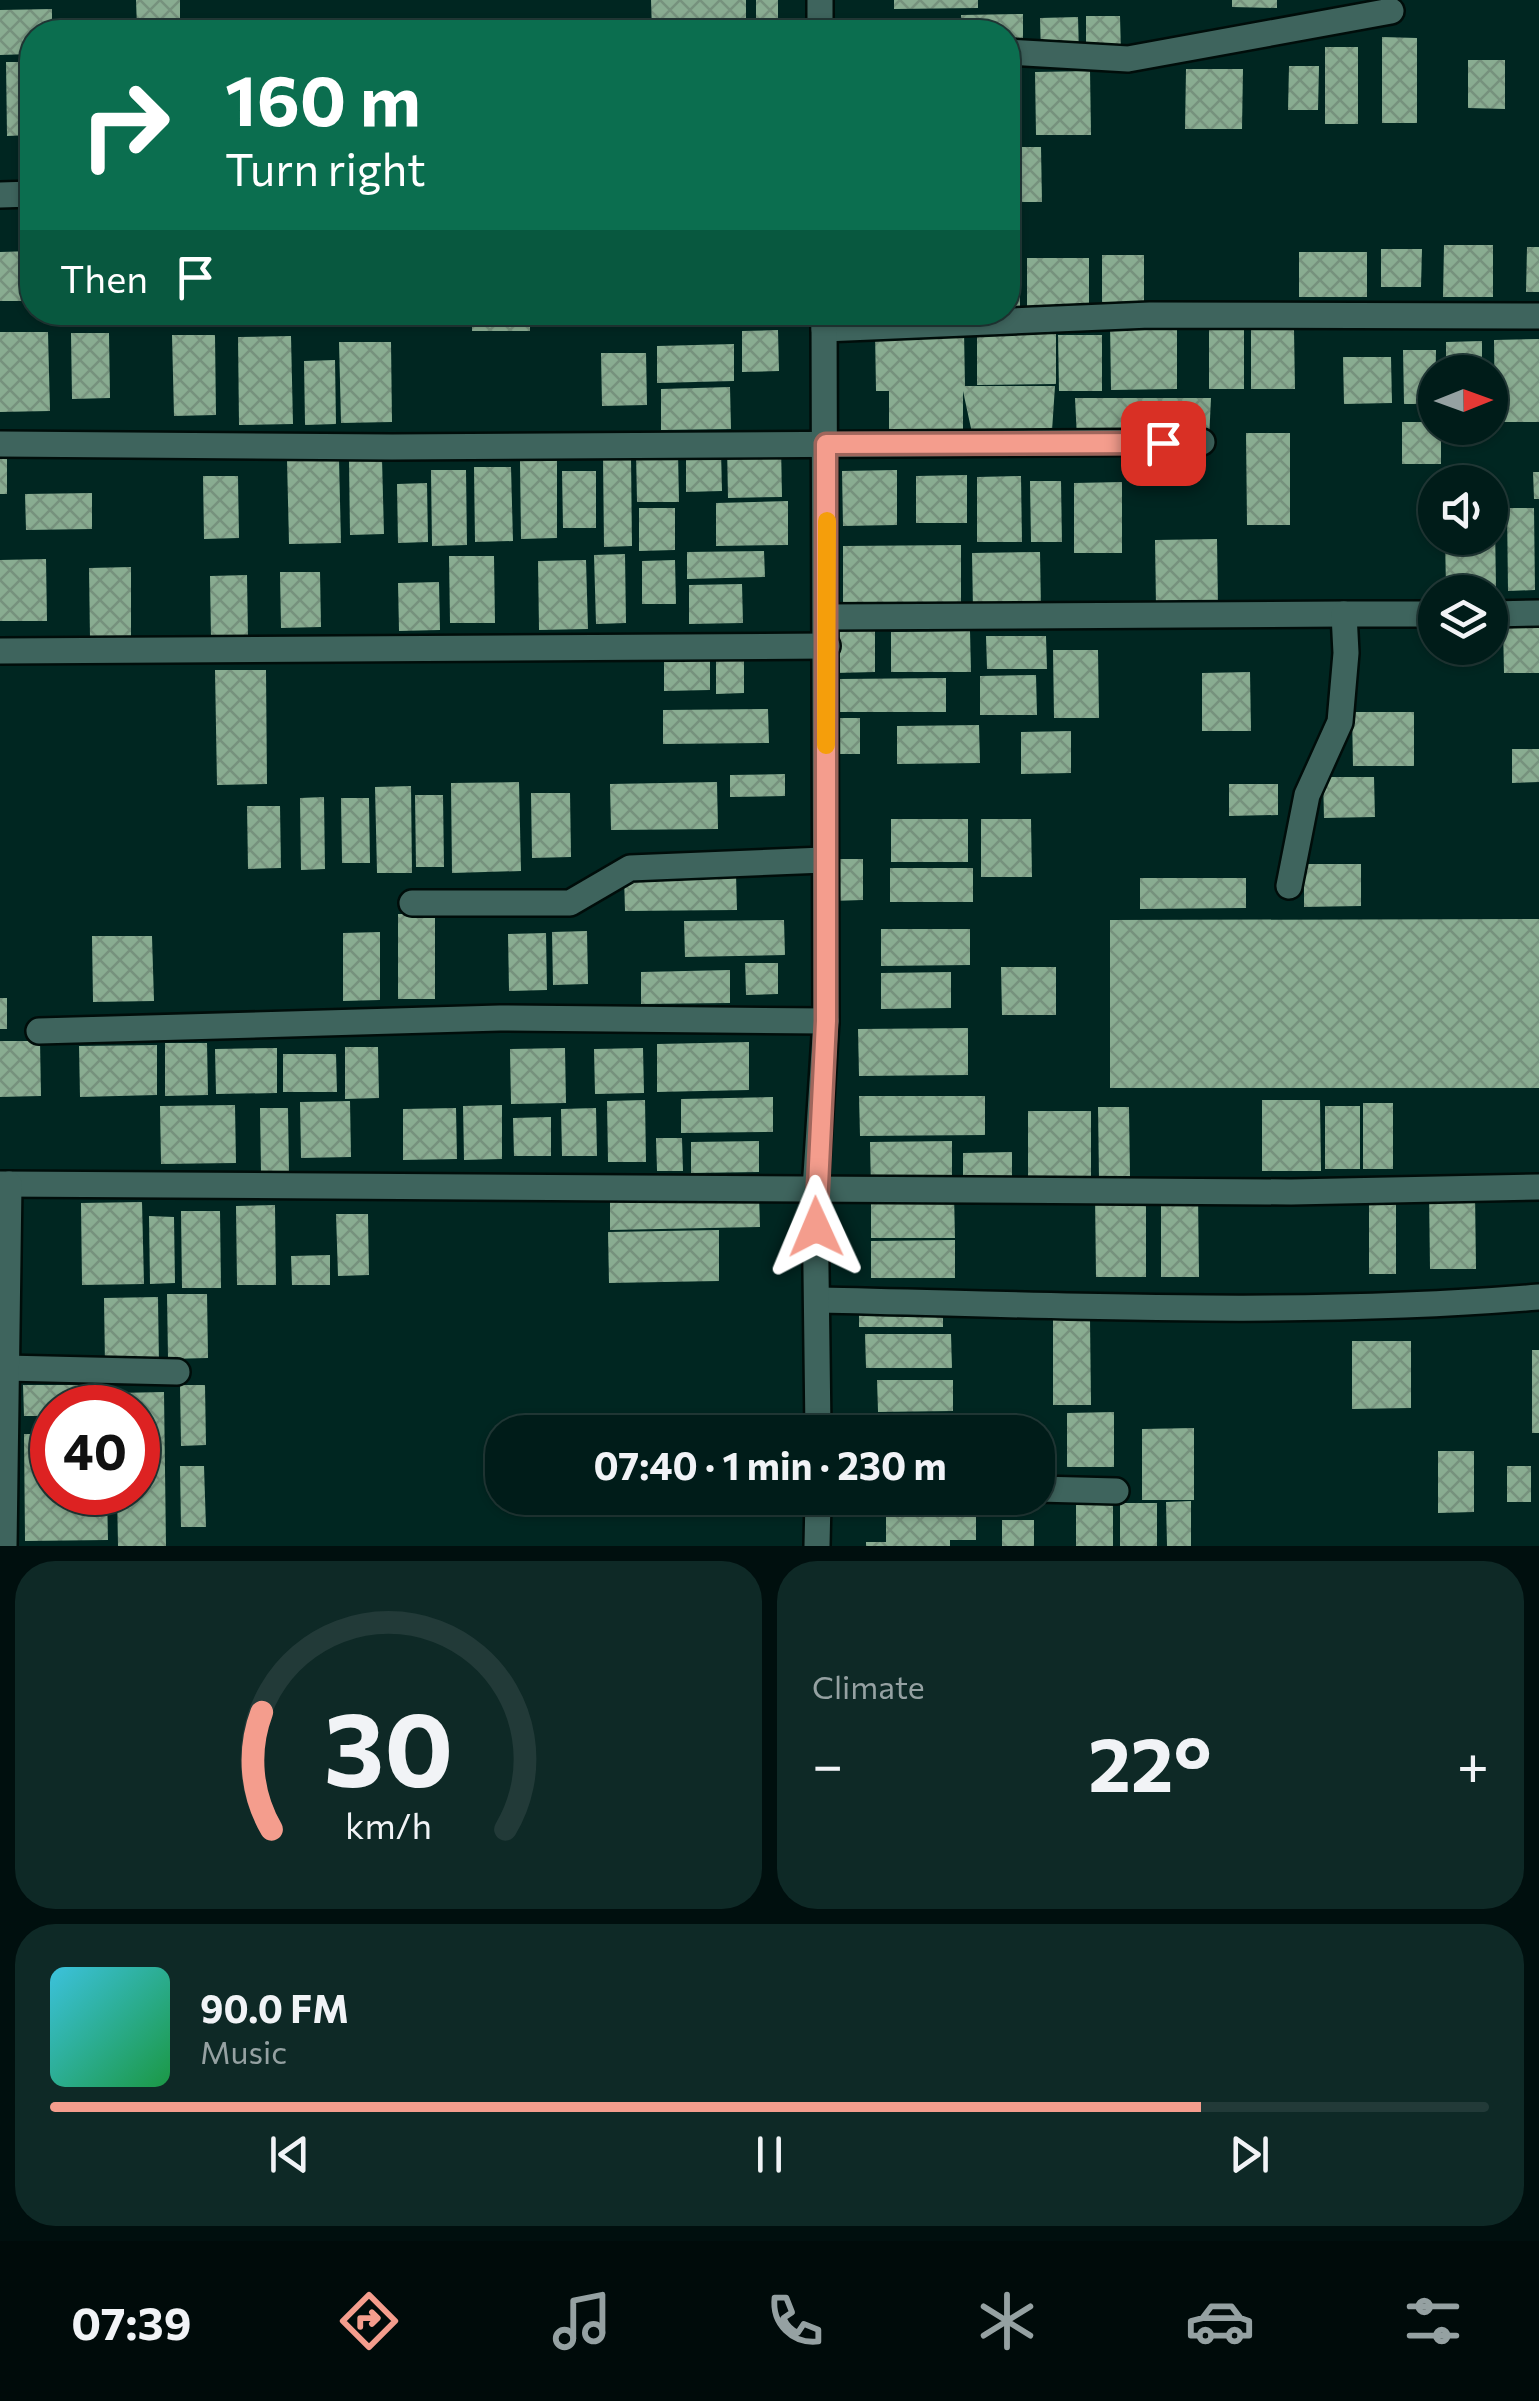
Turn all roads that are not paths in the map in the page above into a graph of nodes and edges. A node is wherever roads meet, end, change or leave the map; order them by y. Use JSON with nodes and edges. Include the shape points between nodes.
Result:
{"nodes":[{"id":1,"x":1391,"y":11,"type":"dead end"},
{"id":2,"x":1020,"y":53,"type":"edge"},
{"id":3,"x":1539,"y":316,"type":"edge"},
{"id":4,"x":1020,"y":317,"type":"edge"},
{"id":5,"x":824,"y":325,"type":"edge"},
{"id":6,"x":1202,"y":442,"type":"dead end"},
{"id":7,"x":0,"y":444,"type":"edge"},
{"id":8,"x":826,"y":444,"type":"junction"},
{"id":9,"x":1344,"y":614,"type":"junction"},
{"id":10,"x":1418,"y":614,"type":"edge"},
{"id":11,"x":1508,"y":614,"type":"edge"},
{"id":12,"x":1539,"y":614,"type":"edge"},
{"id":13,"x":827,"y":617,"type":"junction"},
{"id":14,"x":827,"y":646,"type":"junction"},
{"id":15,"x":0,"y":651,"type":"edge"},
{"id":16,"x":824,"y":860,"type":"junction"},
{"id":17,"x":1289,"y":886,"type":"dead end"},
{"id":18,"x":412,"y":903,"type":"dead end"},
{"id":19,"x":826,"y":1021,"type":"junction"},
{"id":20,"x":39,"y":1031,"type":"dead end"},
{"id":21,"x":5,"y":1184,"type":"edge"},
{"id":22,"x":1539,"y":1186,"type":"edge"},
{"id":23,"x":815,"y":1190,"type":"junction"},
{"id":24,"x":3,"y":1273,"type":"edge"},
{"id":25,"x":1539,"y":1297,"type":"edge"},
{"id":26,"x":819,"y":1300,"type":"junction"},
{"id":27,"x":5,"y":1368,"type":"junction"},
{"id":28,"x":177,"y":1372,"type":"dead end"},
{"id":29,"x":818,"y":1415,"type":"edge"},
{"id":30,"x":1055,"y":1489,"type":"edge"},
{"id":31,"x":1116,"y":1491,"type":"dead end"},
{"id":32,"x":818,"y":1515,"type":"edge"},
{"id":33,"x":4,"y":1546,"type":"edge"},
{"id":34,"x":817,"y":1546,"type":"edge"}],
"edges":[{"from":1,"to":2,"type":"street","via":[[1128,58]]},
{"from":3,"to":4,"type":"street"},
{"from":5,"to":8,"type":"street"},
{"from":6,"to":8,"type":"street"},
{"from":7,"to":8,"type":"street"},
{"from":8,"to":13,"type":"street"},
{"from":9,"to":10,"type":"street"},
{"from":9,"to":13,"type":"street"},
{"from":9,"to":17,"type":"street","via":[[1340,722],[1307,795]]},
{"from":11,"to":12,"type":"street"},
{"from":13,"to":14,"type":"street"},
{"from":14,"to":15,"type":"street"},
{"from":14,"to":16,"type":"street"},
{"from":16,"to":18,"type":"street","via":[[630,868],[570,902]]},
{"from":16,"to":19,"type":"street"},
{"from":19,"to":20,"type":"street","via":[[500,1018]]},
{"from":19,"to":23,"type":"street"},
{"from":21,"to":23,"type":"street"},
{"from":21,"to":24,"type":"street"},
{"from":22,"to":23,"type":"street"},
{"from":23,"to":26,"type":"street"},
{"from":24,"to":27,"type":"street"},
{"from":25,"to":26,"type":"street","via":[[1460,1304],[1164,1306]]},
{"from":26,"to":29,"type":"street"},
{"from":27,"to":28,"type":"street"},
{"from":27,"to":33,"type":"street"},
{"from":30,"to":31,"type":"street"},
{"from":32,"to":34,"type":"street"}]}
